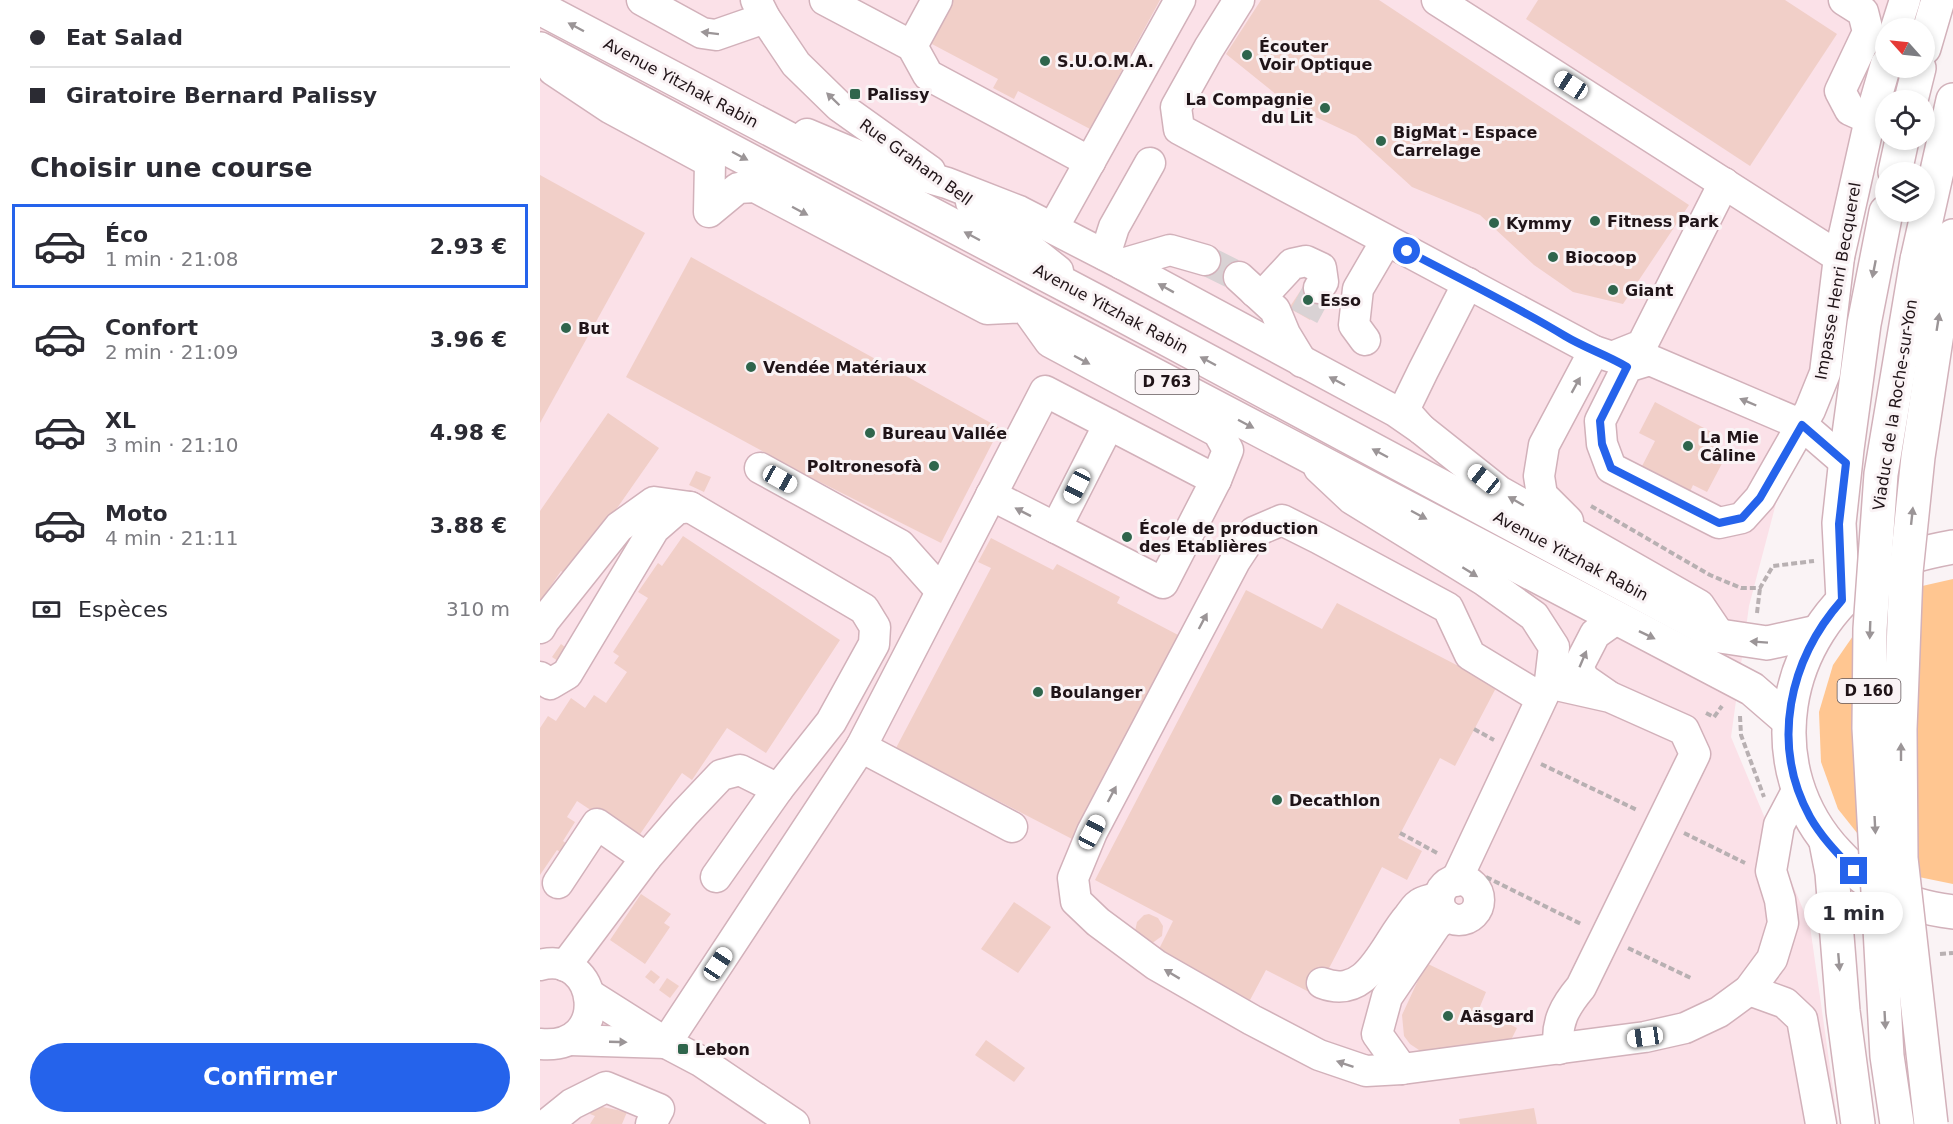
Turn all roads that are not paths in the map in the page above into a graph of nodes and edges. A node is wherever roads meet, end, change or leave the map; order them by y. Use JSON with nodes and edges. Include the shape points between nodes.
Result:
{"nodes":[{"id":1,"x":642,"y":0,"type":"edge"},
{"id":2,"x":825,"y":0,"type":"edge"},
{"id":3,"x":938,"y":0,"type":"edge"},
{"id":4,"x":1180,"y":0,"type":"edge"},
{"id":5,"x":1239,"y":0,"type":"edge"},
{"id":6,"x":1437,"y":0,"type":"edge"},
{"id":7,"x":1844,"y":0,"type":"edge"},
{"id":8,"x":1905,"y":0,"type":"edge"},
{"id":9,"x":1938,"y":0,"type":"edge"},
{"id":10,"x":540,"y":8,"type":"edge"},
{"id":11,"x":761,"y":9,"type":"edge"},
{"id":12,"x":1899,"y":18,"type":"edge"},
{"id":13,"x":1933,"y":18,"type":"edge"},
{"id":14,"x":912,"y":46,"type":"junction"},
{"id":15,"x":540,"y":49,"type":"edge"},
{"id":16,"x":540,"y":61,"type":"edge"},
{"id":17,"x":667,"y":76,"type":"junction"},
{"id":18,"x":1882,"y":78,"type":"edge"},
{"id":19,"x":1953,"y":100,"type":"edge"},
{"id":20,"x":1869,"y":119,"type":"junction"},
{"id":21,"x":1090,"y":162,"type":"junction"},
{"id":22,"x":1150,"y":163,"type":"dead end"},
{"id":23,"x":947,"y":183,"type":"junction"},
{"id":24,"x":1724,"y":183,"type":"junction"},
{"id":25,"x":1884,"y":222,"type":"edge"},
{"id":26,"x":1053,"y":228,"type":"junction"},
{"id":27,"x":1386,"y":241,"type":"junction"},
{"id":28,"x":1939,"y":253,"type":"edge"},
{"id":29,"x":1839,"y":257,"type":"junction"},
{"id":30,"x":1114,"y":259,"type":"junction"},
{"id":31,"x":1205,"y":260,"type":"tunnel mouth"},
{"id":32,"x":1468,"y":283,"type":"junction"},
{"id":33,"x":1319,"y":288,"type":"tunnel mouth"},
{"id":34,"x":1098,"y":302,"type":"junction"},
{"id":35,"x":1025,"y":307,"type":"junction"},
{"id":36,"x":1365,"y":340,"type":"dead end"},
{"id":37,"x":1611,"y":358,"type":"junction"},
{"id":38,"x":1302,"y":362,"type":"junction"},
{"id":39,"x":1423,"y":370,"type":"junction"},
{"id":40,"x":1365,"y":395,"type":"junction"},
{"id":41,"x":1109,"y":424,"type":"junction"},
{"id":42,"x":1802,"y":425,"type":"junction"},
{"id":43,"x":1421,"y":429,"type":"junction"},
{"id":44,"x":1303,"y":454,"type":"junction"},
{"id":45,"x":1846,"y":463,"type":"junction"},
{"id":46,"x":760,"y":468,"type":"dead end"},
{"id":47,"x":1216,"y":480,"type":"junction"},
{"id":48,"x":990,"y":495,"type":"junction"},
{"id":49,"x":690,"y":507,"type":"junction"},
{"id":50,"x":1056,"y":528,"type":"junction"},
{"id":51,"x":1953,"y":547,"type":"edge"},
{"id":52,"x":942,"y":591,"type":"junction"},
{"id":53,"x":1842,"y":600,"type":"junction"},
{"id":54,"x":1699,"y":605,"type":"junction"},
{"id":55,"x":1616,"y":619,"type":"junction"},
{"id":56,"x":540,"y":628,"type":"edge"},
{"id":57,"x":1816,"y":633,"type":"junction"},
{"id":58,"x":1720,"y":636,"type":"junction"},
{"id":59,"x":540,"y":677,"type":"edge"},
{"id":60,"x":1610,"y":697,"type":"junction"},
{"id":61,"x":1541,"y":698,"type":"junction"},
{"id":62,"x":1789,"y":721,"type":"junction"},
{"id":63,"x":861,"y":747,"type":"junction"},
{"id":64,"x":778,"y":789,"type":"junction"},
{"id":65,"x":1798,"y":789,"type":"junction"},
{"id":66,"x":1012,"y":827,"type":"dead end"},
{"id":67,"x":1826,"y":842,"type":"junction"},
{"id":68,"x":646,"y":858,"type":"junction"},
{"id":69,"x":716,"y":877,"type":"dead end"},
{"id":70,"x":558,"y":883,"type":"dead end"},
{"id":71,"x":1452,"y":890,"type":"junction"},
{"id":72,"x":1953,"y":912,"type":"edge"},
{"id":73,"x":547,"y":964,"type":"edge"},
{"id":74,"x":1322,"y":983,"type":"dead end"},
{"id":75,"x":1581,"y":987,"type":"junction"},
{"id":76,"x":1749,"y":990,"type":"junction"},
{"id":77,"x":590,"y":995,"type":"junction"},
{"id":78,"x":1607,"y":1042,"type":"junction"},
{"id":79,"x":666,"y":1043,"type":"junction"},
{"id":80,"x":551,"y":1047,"type":"edge"},
{"id":81,"x":1559,"y":1049,"type":"junction"},
{"id":82,"x":1402,"y":1069,"type":"junction"},
{"id":83,"x":547,"y":1124,"type":"edge"},
{"id":84,"x":651,"y":1124,"type":"edge"},
{"id":85,"x":794,"y":1124,"type":"edge"},
{"id":86,"x":1821,"y":1124,"type":"edge"},
{"id":87,"x":1858,"y":1124,"type":"edge"},
{"id":88,"x":1897,"y":1124,"type":"edge"},
{"id":89,"x":1931,"y":1124,"type":"edge"}],
"edges":[{"from":11,"to":1,"type":"street","one_way":true,"via":[[716,35],[702,33]]},
{"from":2,"to":14,"type":"street"},
{"from":3,"to":14,"type":"street"},
{"from":4,"to":21,"type":"street"},
{"from":5,"to":27,"type":"street","via":[[1176,107],[1179,129]]},
{"from":6,"to":24,"type":"street"},
{"from":7,"to":20,"type":"street","via":[[1863,12],[1868,32],[1840,92],[1850,110]]},
{"from":8,"to":12,"type":"street"},
{"from":9,"to":13,"type":"main road"},
{"from":17,"to":10,"type":"main road","name":"Avenue Yitzhak Rabin","number":"D 763","one_way":true},
{"from":23,"to":11,"type":"street","name":"Rue Graham Bell","one_way":true,"via":[[839,106],[796,64]]},
{"from":14,"to":21,"type":"street","via":[[928,75]]},
{"from":15,"to":35,"type":"main road","name":"Avenue Yitzhak Rabin","number":"D 763","one_way":true},
{"from":16,"to":35,"type":"street","one_way":true,"via":[[610,108],[710,162],[709,212],[738,188],[755,187],[987,309]]},
{"from":17,"to":23,"type":"street","via":[[876,163]]},
{"from":34,"to":17,"type":"main road","name":"Avenue Yitzhak Rabin","number":"D 763","one_way":true},
{"from":18,"to":20,"type":"street","name":"Impasse Henri Becquerel"},
{"from":19,"to":28,"type":"main road","number":"D 160"},
{"from":20,"to":29,"type":"street","name":"Impasse Henri Becquerel"},
{"from":21,"to":26,"type":"street"},
{"from":22,"to":30,"type":"street","via":[[1114,227]]},
{"from":23,"to":26,"type":"street"},
{"from":23,"to":34,"type":"street","name":"Rue Graham Bell"},
{"from":24,"to":29,"type":"street"},
{"from":24,"to":37,"type":"street","via":[[1642,345]]},
{"from":25,"to":45,"type":"main road","one_way":true,"via":[[1864,324]]},
{"from":26,"to":30,"type":"street"},
{"from":27,"to":32,"type":"street"},
{"from":27,"to":36,"type":"street","via":[[1358,289],[1354,325]]},
{"from":28,"to":88,"type":"main road","name":"Viaduc de la Roche-sur-Yon","number":"D 160","one_way":true,"bridge":true,"via":[[1881,474],[1870,629],[1869,729],[1887,1056]]},
{"from":89,"to":28,"type":"main road","name":"Viaduc de la Roche-sur-Yon","number":"D 160","one_way":true,"bridge":true,"via":[[1901,858],[1900,729],[1906,572]]},
{"from":29,"to":42,"type":"street","name":"Impasse Henri Becquerel","via":[[1825,373]]},
{"from":30,"to":31,"type":"street","via":[[1170,250]]},
{"from":38,"to":30,"type":"street","one_way":true},
{"from":32,"to":37,"type":"street"},
{"from":32,"to":39,"type":"street"},
{"from":33,"to":38,"type":"street","via":[[1323,282],[1321,268],[1306,261],[1292,264],[1267,291],[1247,285],[1294,325]]},
{"from":58,"to":34,"type":"main road","name":"Avenue Yitzhak Rabin","number":"D 763","one_way":true},
{"from":35,"to":44,"type":"main road","name":"Avenue Yitzhak Rabin","number":"D 763","one_way":true},
{"from":35,"to":47,"type":"street","one_way":true,"via":[[1050,342],[1218,432],[1228,450]]},
{"from":42,"to":37,"type":"street","one_way":true,"via":[[1650,360]]},
{"from":37,"to":42,"type":"street","name":"Impasse Henri Becquerel","via":[[1600,421],[1602,444],[1611,468],[1719,523],[1742,518],[1760,498]]},
{"from":54,"to":37,"type":"street","one_way":true,"via":[[1563,518],[1542,495],[1539,476],[1544,445]]},
{"from":40,"to":38,"type":"street","one_way":true},
{"from":39,"to":40,"type":"street","via":[[1397,398],[1378,402]]},
{"from":39,"to":43,"type":"street","via":[[1404,410]]},
{"from":40,"to":43,"type":"street"},
{"from":41,"to":47,"type":"street"},
{"from":41,"to":48,"type":"street","via":[[1045,391]]},
{"from":41,"to":50,"type":"street"},
{"from":42,"to":45,"type":"street"},
{"from":54,"to":43,"type":"street","one_way":true,"via":[[1499,491]]},
{"from":44,"to":55,"type":"main road","name":"Avenue Yitzhak Rabin","number":"D 763","one_way":true},
{"from":44,"to":61,"type":"street","one_way":true,"via":[[1352,499],[1534,616],[1554,647]]},
{"from":45,"to":53,"type":"main road","via":[[1839,524]]},
{"from":46,"to":52,"type":"street","via":[[900,545]]},
{"from":47,"to":50,"type":"street","via":[[1163,583]]},
{"from":50,"to":48,"type":"street","one_way":true},
{"from":48,"to":52,"type":"street"},
{"from":49,"to":56,"type":"street","via":[[654,502],[619,527]]},
{"from":49,"to":59,"type":"street","via":[[677,509],[654,530],[567,674],[550,684]]},
{"from":49,"to":64,"type":"street","via":[[864,609],[875,627],[874,645],[831,722]]},
{"from":51,"to":53,"type":"main road","via":[[1917,554],[1877,572]]},
{"from":52,"to":63,"type":"street"},
{"from":53,"to":57,"type":"main road"},
{"from":54,"to":58,"type":"street"},
{"from":60,"to":55,"type":"street","one_way":true,"via":[[1584,679],[1578,667],[1595,634]]},
{"from":55,"to":62,"type":"main road","name":"Avenue Yitzhak Rabin","number":"D 763","one_way":true,"via":[[1752,689]]},
{"from":57,"to":58,"type":"main road","name":"Avenue Yitzhak Rabin","number":"D 763","one_way":true,"via":[[1767,643]]},
{"from":57,"to":62,"type":"main road","via":[[1799,670]]},
{"from":60,"to":61,"type":"street","via":[[1561,686]]},
{"from":60,"to":75,"type":"street","via":[[1684,730],[1695,754]]},
{"from":61,"to":71,"type":"street"},
{"from":82,"to":61,"type":"street","one_way":true,"via":[[1365,1071],[1319,1055],[1211,997],[1156,965],[1098,922],[1076,901],[1073,878],[1092,832],[1235,561],[1254,532],[1282,520],[1448,608],[1470,655]]},
{"from":62,"to":65,"type":"main road","via":[[1790,756]]},
{"from":63,"to":66,"type":"street"},
{"from":63,"to":79,"type":"street"},
{"from":64,"to":68,"type":"street","via":[[740,770],[721,775]]},
{"from":64,"to":69,"type":"street"},
{"from":65,"to":67,"type":"main road"},
{"from":65,"to":76,"type":"street","via":[[1779,825],[1771,871],[1783,923],[1772,959]]},
{"from":67,"to":72,"type":"main road","via":[[1854,871],[1887,893],[1924,908]]},
{"from":67,"to":87,"type":"main road","one_way":true},
{"from":68,"to":70,"type":"street","via":[[597,824]]},
{"from":68,"to":73,"type":"street"},
{"from":71,"to":74,"type":"street","via":[[1420,903],[1360,981],[1342,987]]},
{"from":71,"to":82,"type":"street","via":[[1436,925],[1387,997],[1377,1034]]},
{"from":73,"to":77,"type":"street","via":[[576,972]]},
{"from":75,"to":78,"type":"street","via":[[1580,1020],[1590,1035]]},
{"from":75,"to":81,"type":"street","via":[[1558,1023]]},
{"from":76,"to":78,"type":"street","via":[[1719,1012],[1685,1028]]},
{"from":76,"to":86,"type":"street","via":[[1785,1003],[1802,1019]]},
{"from":77,"to":79,"type":"street"},
{"from":77,"to":80,"type":"street","via":[[588,1021],[580,1032]]},
{"from":78,"to":81,"type":"street"},
{"from":80,"to":79,"type":"street","one_way":true},
{"from":79,"to":85,"type":"street","via":[[702,1062]]},
{"from":81,"to":82,"type":"street"},
{"from":83,"to":84,"type":"street","via":[[572,1104],[606,1087],[659,1109]]}]}
